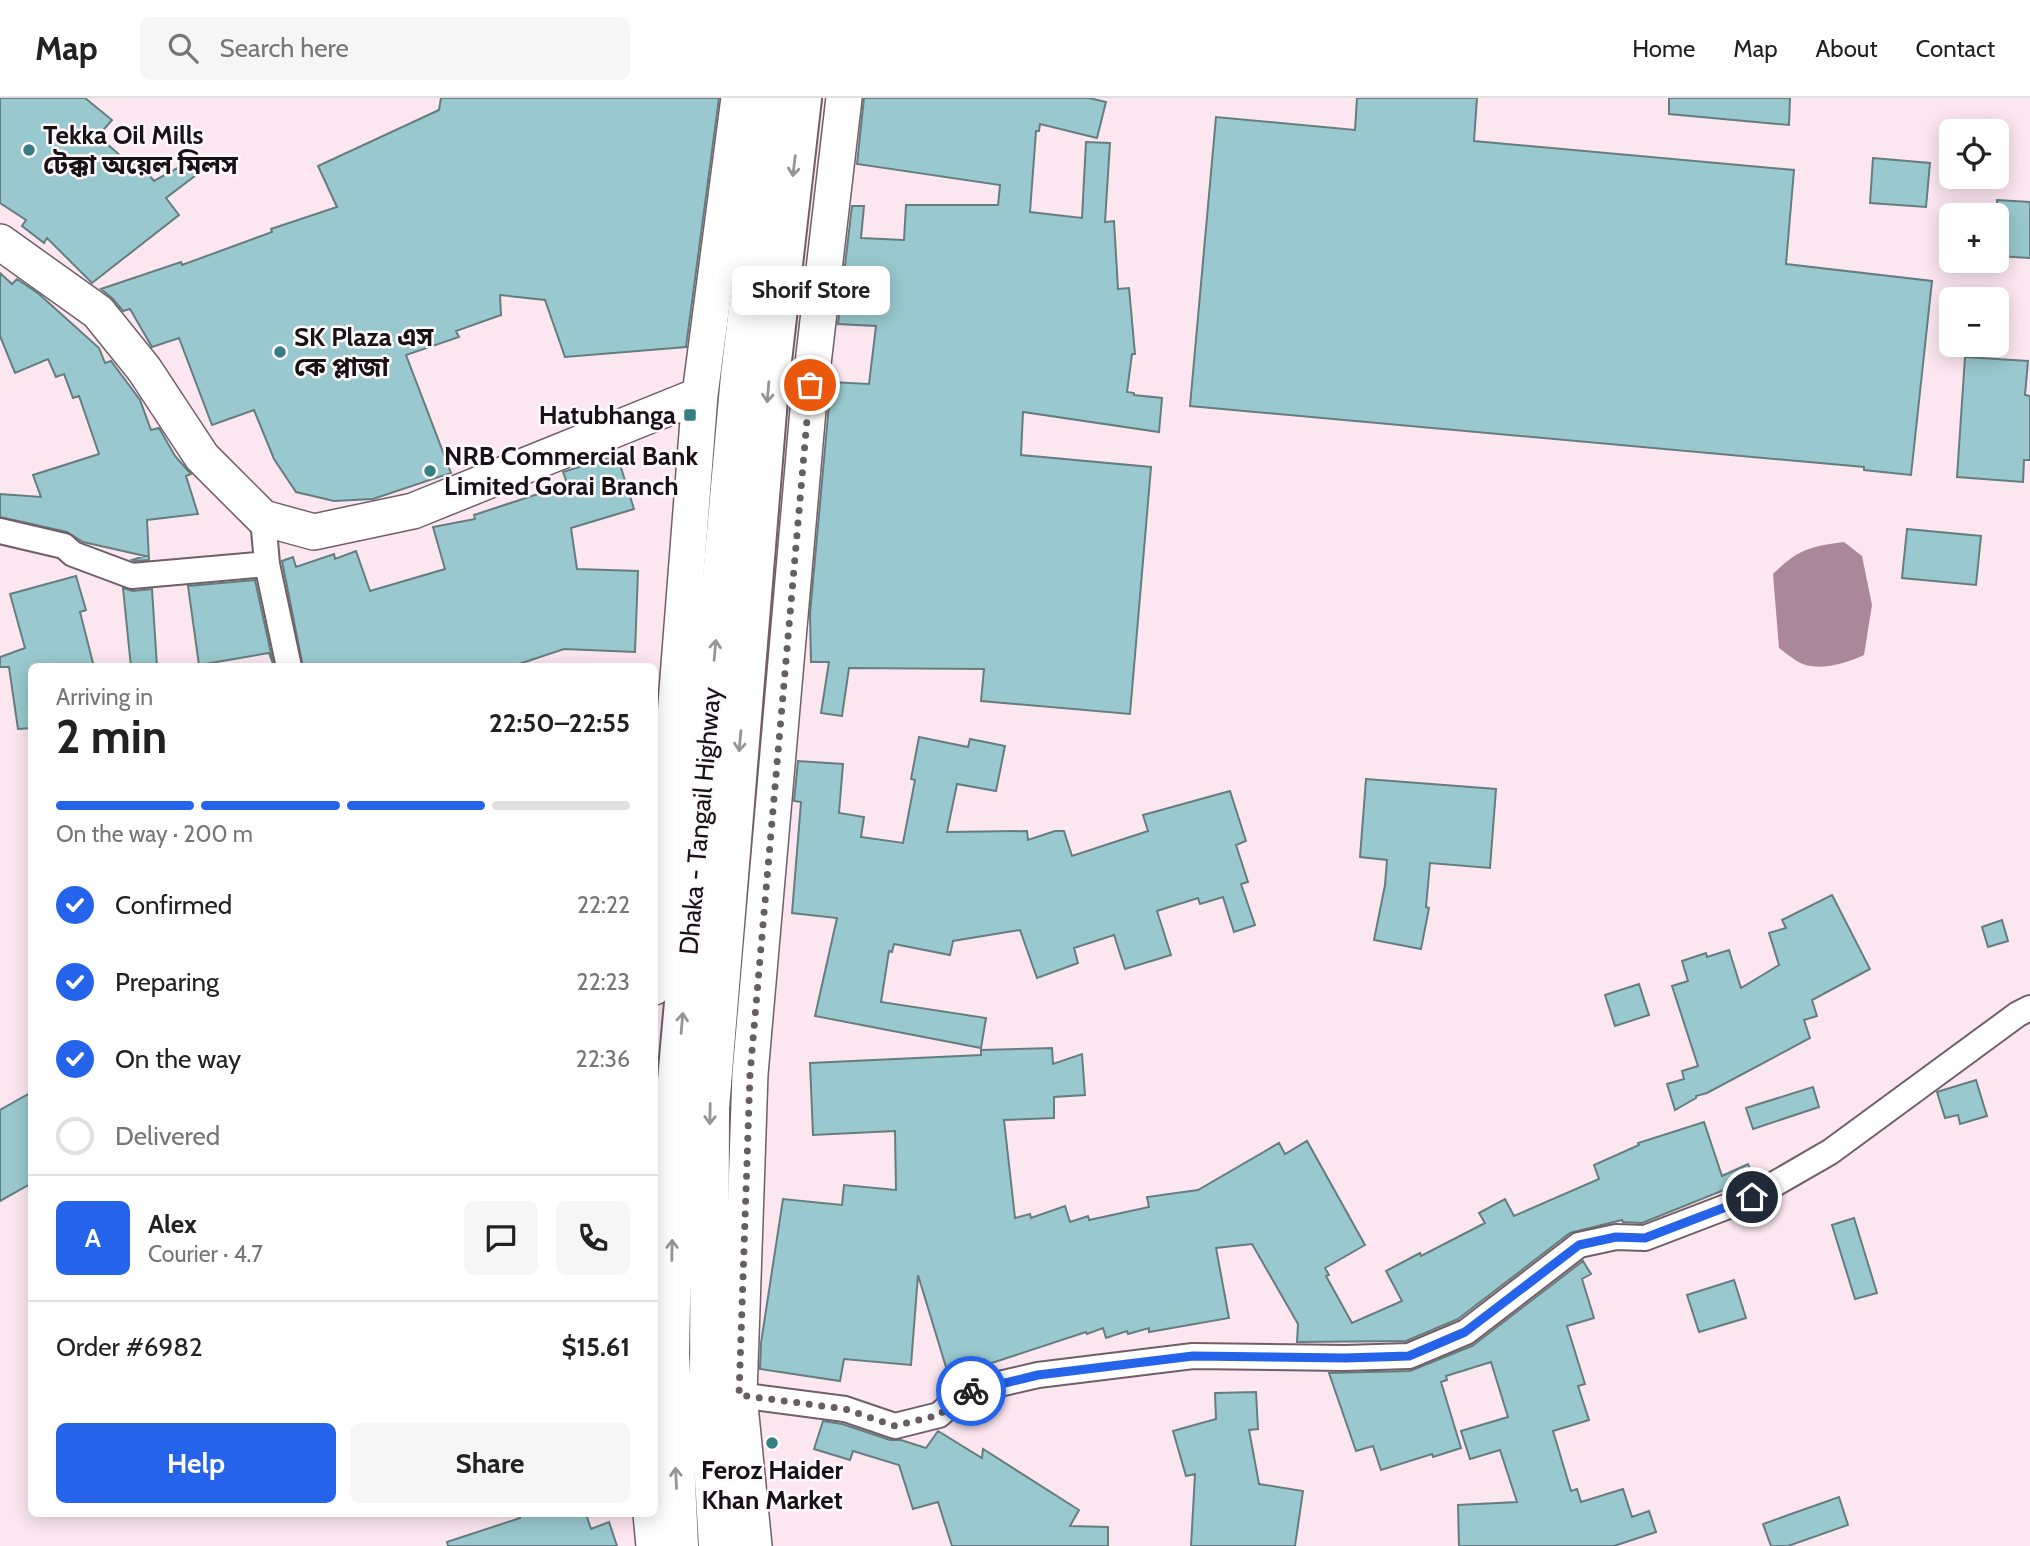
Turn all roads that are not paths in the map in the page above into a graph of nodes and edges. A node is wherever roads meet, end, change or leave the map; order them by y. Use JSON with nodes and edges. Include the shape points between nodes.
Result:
{"nodes":[{"id":1,"x":739,"y":98,"type":"edge"},
{"id":2,"x":772,"y":98,"type":"edge"},
{"id":3,"x":802,"y":98,"type":"edge"},
{"id":4,"x":844,"y":98,"type":"edge"},
{"id":5,"x":0,"y":242,"type":"edge"},
{"id":6,"x":700,"y":395,"type":"junction"},
{"id":7,"x":263,"y":518,"type":"junction"},
{"id":8,"x":0,"y":531,"type":"edge"},
{"id":9,"x":267,"y":564,"type":"junction"},
{"id":10,"x":288,"y":663,"type":"edge"},
{"id":11,"x":658,"y":936,"type":"edge"},
{"id":12,"x":2030,"y":1008,"type":"edge"},
{"id":13,"x":739,"y":1395,"type":"junction"},
{"id":14,"x":651,"y":1517,"type":"edge"},
{"id":15,"x":654,"y":1546,"type":"edge"},
{"id":16,"x":679,"y":1546,"type":"edge"},
{"id":17,"x":718,"y":1546,"type":"edge"},
{"id":18,"x":754,"y":1546,"type":"edge"}],
"edges":[{"from":1,"to":6,"type":"main road"},
{"from":16,"to":2,"type":"highway","name":"Dhaka - Tangail Highway","one_way":true,"via":[[670,1353],[675,1103],[740,376]]},
{"from":3,"to":17,"type":"highway","name":"Dhaka - Tangail Highway","one_way":true,"via":[[769,387],[710,1108],[709,1392]]},
{"from":4,"to":13,"type":"main road","via":[[809,398],[750,1074]]},
{"from":5,"to":7,"type":"main road","via":[[98,312],[144,369],[202,457]]},
{"from":6,"to":7,"type":"main road","via":[[413,511],[314,532]]},
{"from":6,"to":11,"type":"main road"},
{"from":7,"to":9,"type":"street"},
{"from":8,"to":9,"type":"street","via":[[64,546],[73,554],[132,576]]},
{"from":9,"to":10,"type":"street"},
{"from":12,"to":13,"type":"street","via":[[1830,1152],[1752,1197],[1645,1238],[1616,1237],[1579,1245],[1465,1332],[1409,1356],[1193,1356],[1038,1375],[965,1392],[939,1415],[895,1426],[845,1409]]},
{"from":13,"to":18,"type":"main road"},
{"from":14,"to":15,"type":"main road"}]}
